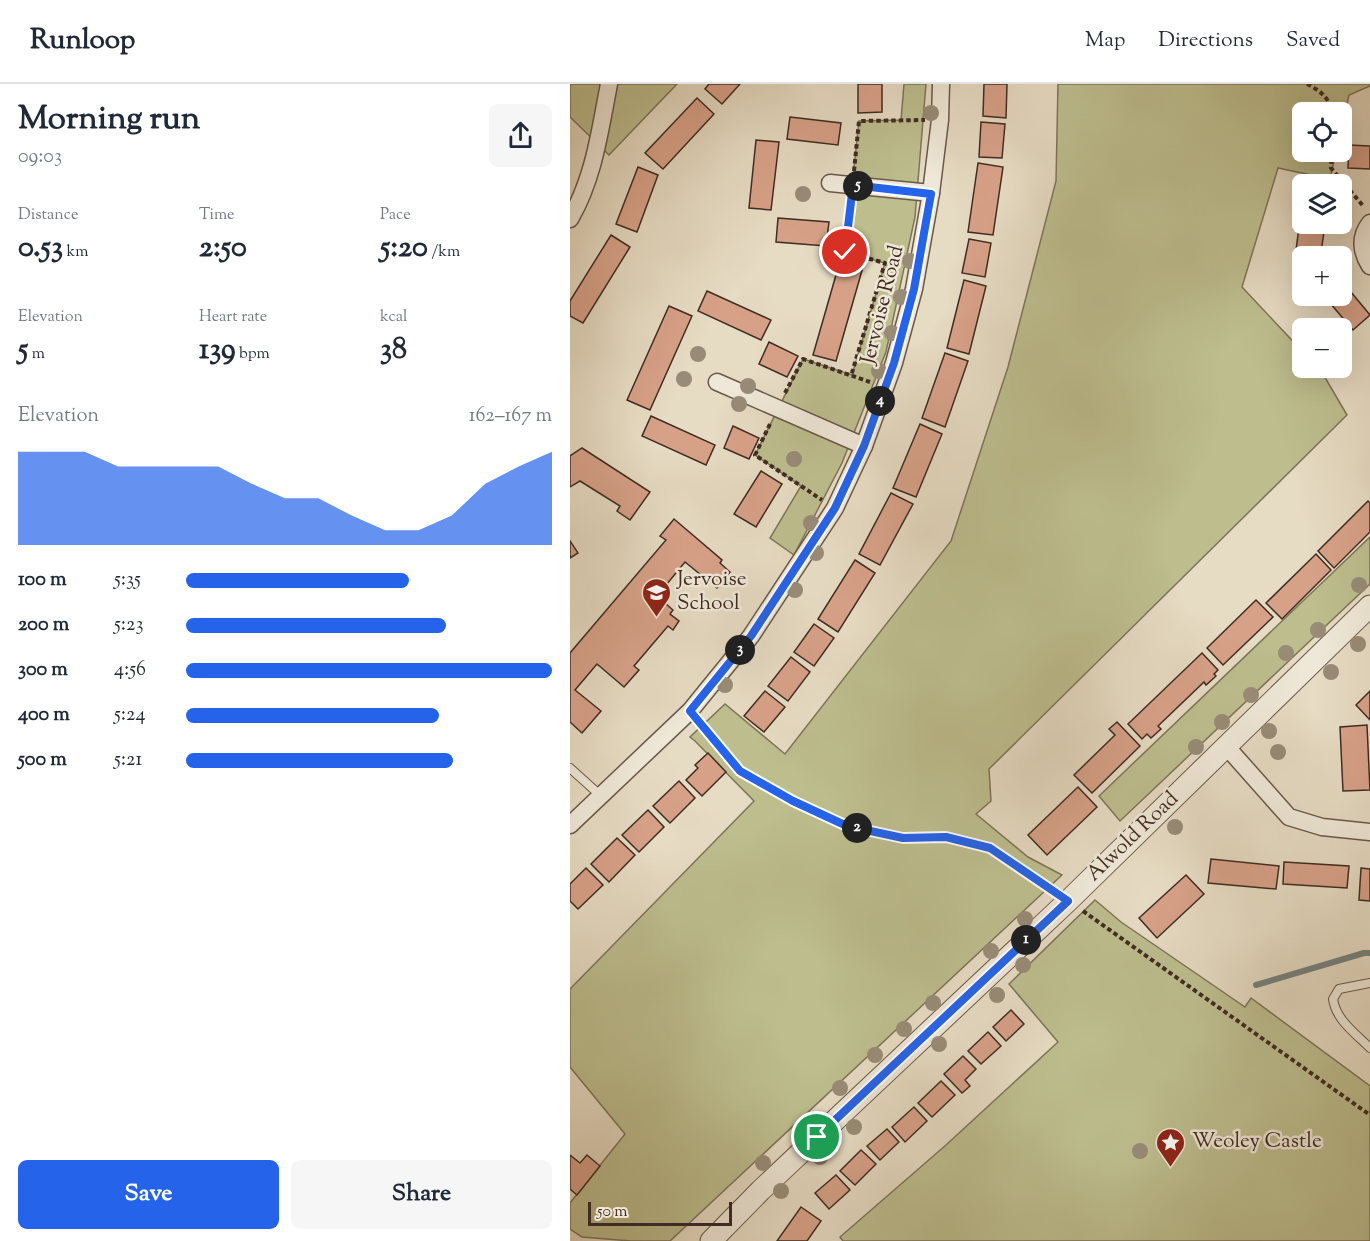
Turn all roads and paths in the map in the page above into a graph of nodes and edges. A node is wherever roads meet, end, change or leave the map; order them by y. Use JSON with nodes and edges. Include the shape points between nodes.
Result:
{"nodes":[{"id":1,"x":609,"y":84,"type":"edge"},
{"id":2,"x":941,"y":84,"type":"edge"},
{"id":3,"x":1307,"y":84,"type":"edge"},
{"id":4,"x":1329,"y":102,"type":"edge"},
{"id":5,"x":940,"y":120,"type":"junction"},
{"id":6,"x":1331,"y":162,"type":"edge"},
{"id":7,"x":830,"y":183,"type":"dead end"},
{"id":8,"x":853,"y":185,"type":"junction"},
{"id":9,"x":931,"y":194,"type":"junction"},
{"id":10,"x":1370,"y":215,"type":"edge"},
{"id":11,"x":570,"y":219,"type":"edge"},
{"id":12,"x":1370,"y":223,"type":"edge"},
{"id":13,"x":1370,"y":266,"type":"edge"},
{"id":14,"x":851,"y":376,"type":"dead end"},
{"id":15,"x":717,"y":382,"type":"dead end"},
{"id":16,"x":864,"y":446,"type":"junction"},
{"id":17,"x":1370,"y":606,"type":"edge"},
{"id":18,"x":690,"y":711,"type":"junction"},
{"id":19,"x":1226,"y":746,"type":"junction"},
{"id":20,"x":570,"y":768,"type":"edge"},
{"id":21,"x":601,"y":796,"type":"junction"},
{"id":22,"x":570,"y":825,"type":"edge"},
{"id":23,"x":1370,"y":832,"type":"edge"},
{"id":24,"x":1068,"y":901,"type":"junction"},
{"id":25,"x":1370,"y":983,"type":"edge"},
{"id":26,"x":1370,"y":1048,"type":"edge"},
{"id":27,"x":1370,"y":1115,"type":"edge"},
{"id":28,"x":711,"y":1241,"type":"edge"}],
"edges":[{"from":1,"to":11,"type":"street","via":[[594,158],[581,200]]},
{"from":2,"to":5,"type":"street","name":"Jervoise Road"},
{"from":3,"to":4,"type":"path"},
{"from":5,"to":8,"type":"path","via":[[859,121]]},
{"from":5,"to":9,"type":"street","name":"Jervoise Road"},
{"from":6,"to":10,"type":"path","via":[[1331,168]]},
{"from":7,"to":8,"type":"street"},
{"from":8,"to":9,"type":"street"},
{"from":8,"to":14,"type":"path","via":[[845,252],[885,263]]},
{"from":9,"to":16,"type":"street","name":"Jervoise Road","via":[[914,289],[894,363]]},
{"from":12,"to":13,"type":"street","via":[[1362,246]]},
{"from":15,"to":16,"type":"street"},
{"from":16,"to":18,"type":"street","name":"Jervoise Road","via":[[835,508],[751,636]]},
{"from":17,"to":19,"type":"street","name":"Alwold Road"},
{"from":18,"to":21,"type":"street","name":"Jervoise Road"},
{"from":18,"to":24,"type":"path","via":[[740,771],[793,801],[847,826],[903,838],[946,837],[990,848]]},
{"from":19,"to":23,"type":"street","via":[[1288,817],[1322,827]]},
{"from":19,"to":24,"type":"street","name":"Alwold Road"},
{"from":20,"to":21,"type":"lane"},
{"from":21,"to":22,"type":"street","name":"Jervoise Road"},
{"from":24,"to":27,"type":"path"},
{"from":24,"to":28,"type":"street","name":"Alwold Road"},
{"from":25,"to":26,"type":"lane","via":[[1339,989],[1332,999],[1338,1016]]}]}
